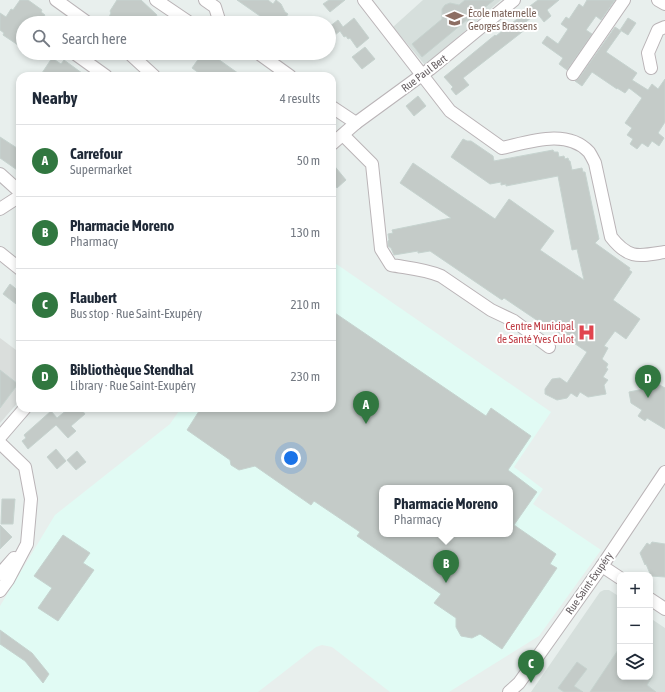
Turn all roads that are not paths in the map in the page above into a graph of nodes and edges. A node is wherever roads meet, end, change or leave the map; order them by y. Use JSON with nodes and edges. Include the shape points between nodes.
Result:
{"nodes":[{"id":1,"x":56,"y":0,"type":"edge"},
{"id":2,"x":156,"y":0,"type":"edge"},
{"id":3,"x":205,"y":0,"type":"edge"},
{"id":4,"x":364,"y":0,"type":"edge"},
{"id":5,"x":514,"y":0,"type":"edge"},
{"id":6,"x":624,"y":0,"type":"edge"},
{"id":7,"x":658,"y":0,"type":"edge"},
{"id":8,"x":665,"y":4,"type":"edge"},
{"id":9,"x":77,"y":16,"type":"edge"},
{"id":10,"x":180,"y":16,"type":"edge"},
{"id":11,"x":218,"y":16,"type":"edge"},
{"id":12,"x":665,"y":27,"type":"edge"},
{"id":13,"x":84,"y":60,"type":"edge"},
{"id":14,"x":137,"y":60,"type":"edge"},
{"id":15,"x":268,"y":60,"type":"edge"},
{"id":16,"x":651,"y":68,"type":"dead end"},
{"id":17,"x":100,"y":72,"type":"edge"},
{"id":18,"x":150,"y":72,"type":"edge"},
{"id":19,"x":284,"y":72,"type":"edge"},
{"id":20,"x":573,"y":74,"type":"dead end"},
{"id":21,"x":421,"y":75,"type":"junction"},
{"id":22,"x":336,"y":109,"type":"edge"},
{"id":23,"x":356,"y":123,"type":"junction"},
{"id":24,"x":343,"y":135,"type":"junction"},
{"id":25,"x":336,"y":141,"type":"edge"},
{"id":26,"x":0,"y":174,"type":"edge"},
{"id":27,"x":16,"y":188,"type":"edge"},
{"id":28,"x":16,"y":199,"type":"edge"},
{"id":29,"x":0,"y":209,"type":"edge"},
{"id":30,"x":665,"y":252,"type":"edge"},
{"id":31,"x":0,"y":253,"type":"edge"},
{"id":32,"x":16,"y":266,"type":"edge"},
{"id":33,"x":549,"y":348,"type":"dead end"},
{"id":34,"x":22,"y":412,"type":"edge"},
{"id":35,"x":0,"y":437,"type":"edge"},
{"id":36,"x":0,"y":443,"type":"edge"},
{"id":37,"x":665,"y":472,"type":"edge"},
{"id":38,"x":27,"y":544,"type":"junction"},
{"id":39,"x":602,"y":566,"type":"junction"},
{"id":40,"x":0,"y":574,"type":"edge"},
{"id":41,"x":617,"y":576,"type":"edge"},
{"id":42,"x":0,"y":591,"type":"edge"},
{"id":43,"x":653,"y":601,"type":"edge"},
{"id":44,"x":665,"y":609,"type":"edge"},
{"id":45,"x":510,"y":692,"type":"edge"}],
"edges":[{"from":1,"to":9,"type":"street"},
{"from":2,"to":10,"type":"street"},
{"from":3,"to":11,"type":"street","via":[[215,7]]},
{"from":4,"to":21,"type":"street"},
{"from":5,"to":21,"type":"street","name":"Rue Paul Bert"},
{"from":6,"to":20,"type":"street"},
{"from":7,"to":8,"type":"street"},
{"from":12,"to":16,"type":"street","via":[[658,30],[648,53]]},
{"from":13,"to":17,"type":"street"},
{"from":14,"to":18,"type":"street"},
{"from":15,"to":19,"type":"street"},
{"from":21,"to":23,"type":"street","name":"Rue Paul Bert"},
{"from":21,"to":30,"type":"street","via":[[450,111],[502,148],[550,138],[568,140],[581,145],[590,152],[595,163],[611,238],[631,255]]},
{"from":22,"to":23,"type":"street"},
{"from":23,"to":24,"type":"street","name":"Rue Paul Bert"},
{"from":24,"to":25,"type":"street","name":"Rue Paul Bert"},
{"from":24,"to":33,"type":"street","via":[[372,164],[381,249],[391,265],[420,269],[441,276],[491,310],[514,321]]},
{"from":26,"to":27,"type":"street"},
{"from":28,"to":29,"type":"street"},
{"from":31,"to":32,"type":"street"},
{"from":34,"to":35,"type":"street"},
{"from":36,"to":38,"type":"street","via":[[25,467],[32,499]]},
{"from":37,"to":39,"type":"street","name":"Rue Saint-Exupéry"},
{"from":38,"to":40,"type":"street"},
{"from":38,"to":42,"type":"street"},
{"from":39,"to":41,"type":"street"},
{"from":39,"to":45,"type":"street","name":"Rue Saint-Exupéry"},
{"from":43,"to":44,"type":"street"}]}
